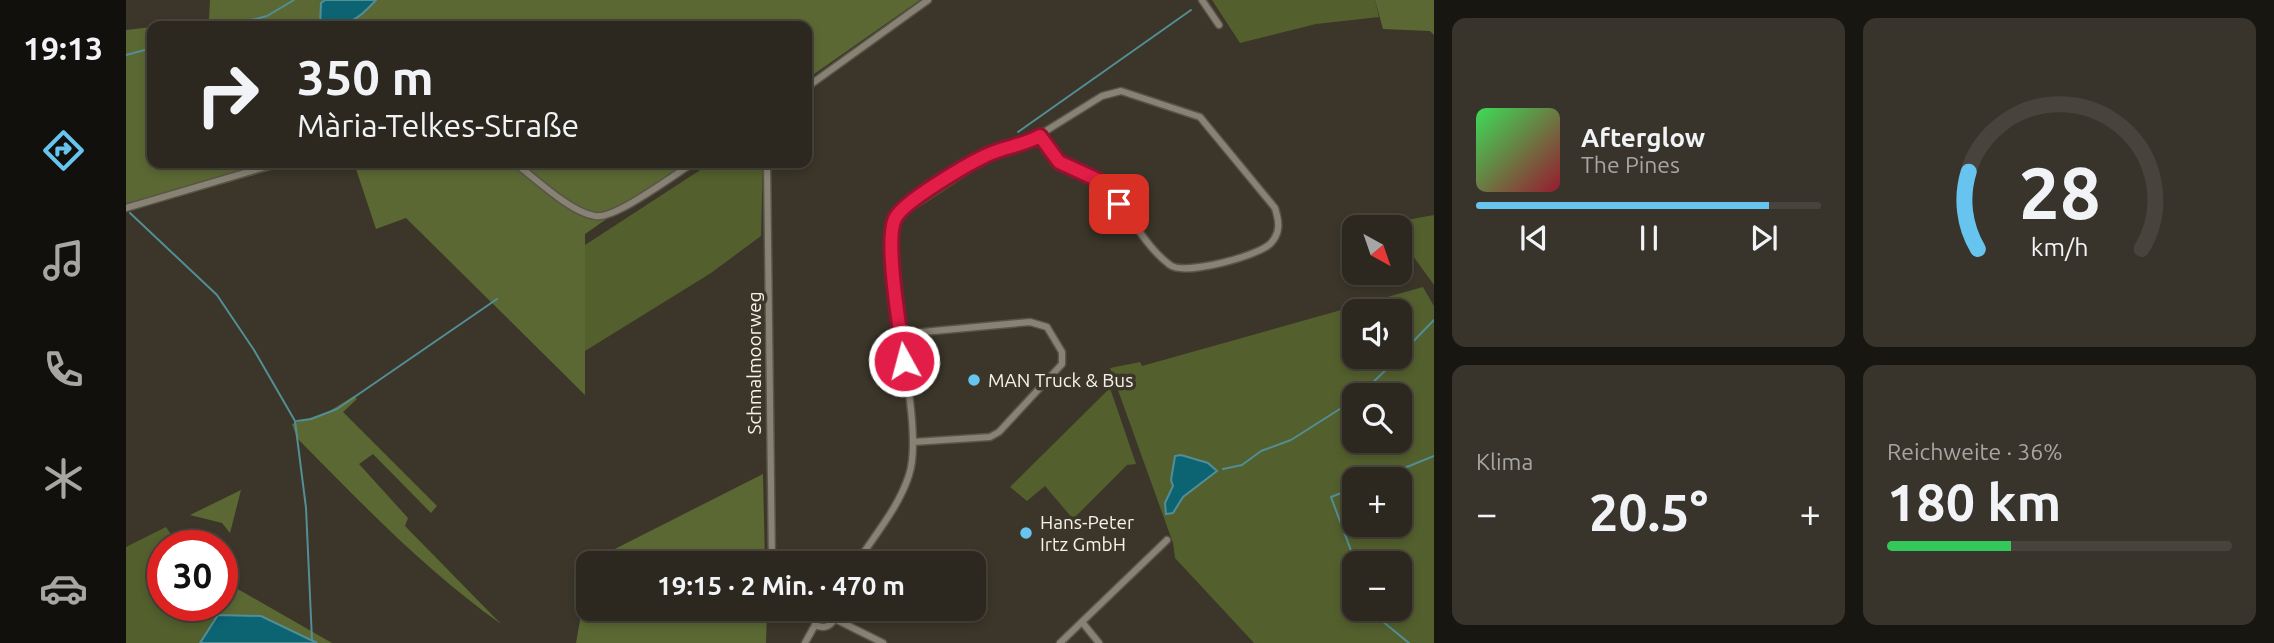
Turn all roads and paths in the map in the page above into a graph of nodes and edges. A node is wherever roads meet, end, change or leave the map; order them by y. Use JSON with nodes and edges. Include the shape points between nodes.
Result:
{"nodes":[{"id":1,"x":928,"y":0,"type":"edge"},
{"id":2,"x":1202,"y":0,"type":"edge"},
{"id":3,"x":1219,"y":25,"type":"dead end"},
{"id":4,"x":812,"y":83,"type":"edge"},
{"id":5,"x":1040,"y":136,"type":"junction"},
{"id":6,"x":261,"y":168,"type":"edge"},
{"id":7,"x":521,"y":168,"type":"edge"},
{"id":8,"x":685,"y":168,"type":"edge"},
{"id":9,"x":767,"y":168,"type":"edge"},
{"id":10,"x":126,"y":208,"type":"edge"},
{"id":11,"x":905,"y":334,"type":"junction"},
{"id":12,"x":913,"y":442,"type":"junction"},
{"id":13,"x":1167,"y":540,"type":"dead end"},
{"id":14,"x":772,"y":551,"type":"edge"},
{"id":15,"x":864,"y":551,"type":"edge"},
{"id":16,"x":814,"y":621,"type":"edge"},
{"id":17,"x":834,"y":621,"type":"edge"},
{"id":18,"x":839,"y":621,"type":"edge"},
{"id":19,"x":1082,"y":622,"type":"junction"},
{"id":20,"x":815,"y":625,"type":"junction"},
{"id":21,"x":805,"y":643,"type":"edge"},
{"id":22,"x":883,"y":643,"type":"edge"},
{"id":23,"x":1060,"y":643,"type":"edge"},
{"id":24,"x":1100,"y":643,"type":"edge"}],
"edges":[{"from":1,"to":4,"type":"street"},
{"from":2,"to":3,"type":"street"},
{"from":5,"to":5,"type":"street","via":[[1112,92],[1192,112],[1275,208],[1276,235],[1257,251],[1194,269],[1178,269],[1164,259],[1098,180],[1059,162]]},
{"from":5,"to":11,"type":"street","via":[[983,157],[895,217],[891,239]]},
{"from":6,"to":10,"type":"street"},
{"from":7,"to":8,"type":"street","via":[[583,213],[598,218]]},
{"from":9,"to":14,"type":"street","name":"Schmalmoorweg"},
{"from":11,"to":12,"type":"street"},
{"from":11,"to":12,"type":"street","via":[[1030,322],[1047,327],[1062,352],[1062,364],[1054,375],[999,432],[990,437]]},
{"from":12,"to":15,"type":"street","via":[[910,474]]},
{"from":13,"to":19,"type":"street"},
{"from":16,"to":20,"type":"street"},
{"from":17,"to":20,"type":"street","via":[[822,628]]},
{"from":18,"to":22,"type":"street"},
{"from":19,"to":23,"type":"street"},
{"from":19,"to":24,"type":"street"},
{"from":20,"to":21,"type":"street"}]}
